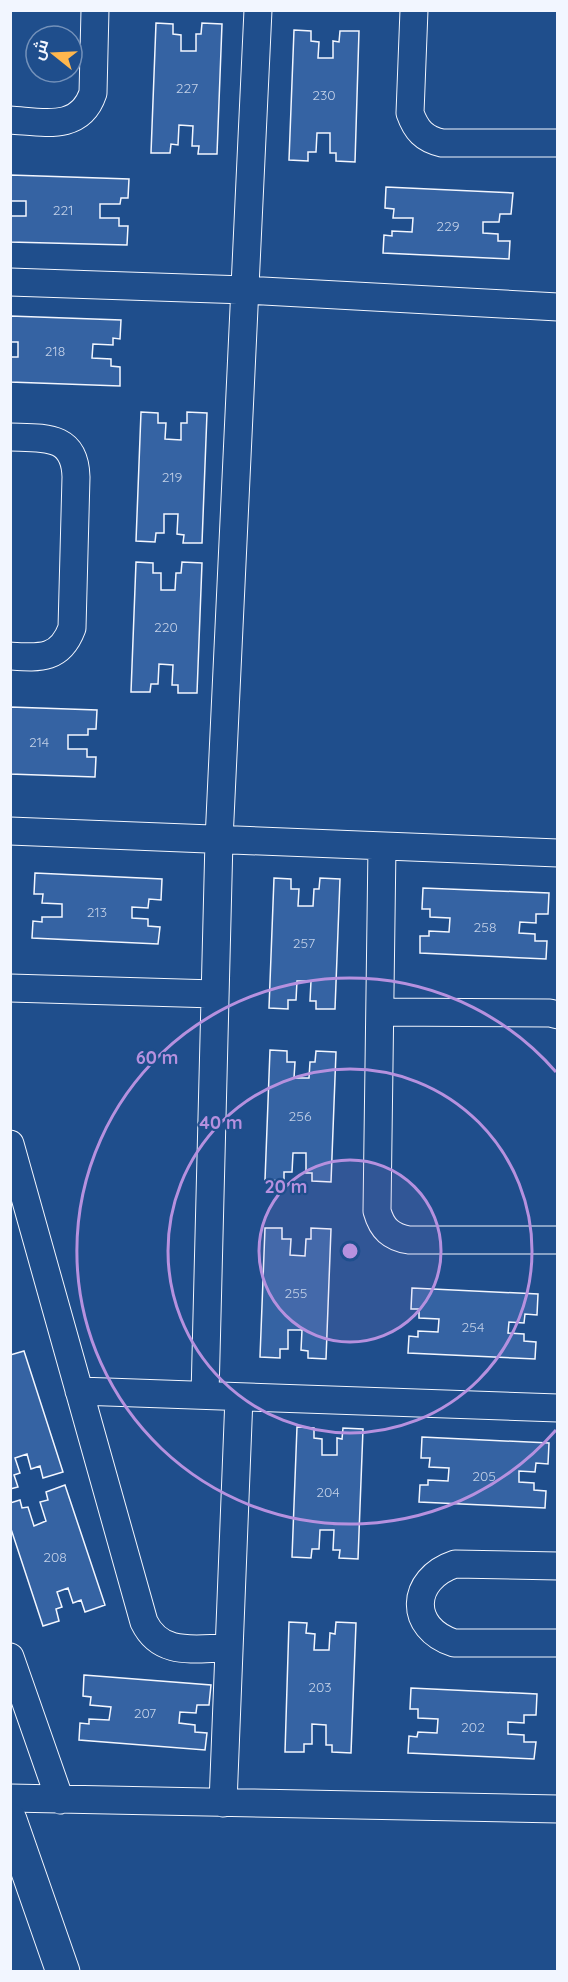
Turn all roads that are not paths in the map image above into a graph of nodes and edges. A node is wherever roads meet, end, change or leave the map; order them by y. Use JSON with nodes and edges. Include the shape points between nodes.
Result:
{"nodes":[{"id":1,"x":95,"y":10,"type":"edge"},
{"id":2,"x":258,"y":10,"type":"edge"},
{"id":3,"x":414,"y":10,"type":"edge"},
{"id":4,"x":10,"y":120,"type":"edge"},
{"id":5,"x":558,"y":143,"type":"edge"},
{"id":6,"x":10,"y":282,"type":"edge"},
{"id":7,"x":245,"y":290,"type":"junction"},
{"id":8,"x":558,"y":307,"type":"edge"},
{"id":9,"x":10,"y":437,"type":"edge"},
{"id":10,"x":10,"y":656,"type":"edge"},
{"id":11,"x":10,"y":831,"type":"edge"},
{"id":12,"x":219,"y":840,"type":"junction"},
{"id":13,"x":382,"y":846,"type":"junction"},
{"id":14,"x":558,"y":853,"type":"edge"},
{"id":15,"x":10,"y":988,"type":"edge"},
{"id":16,"x":215,"y":994,"type":"junction"},
{"id":17,"x":380,"y":1012,"type":"junction"},
{"id":18,"x":558,"y":1015,"type":"edge"},
{"id":19,"x":10,"y":1144,"type":"edge"},
{"id":20,"x":558,"y":1240,"type":"edge"},
{"id":21,"x":79,"y":1391,"type":"junction"},
{"id":22,"x":205,"y":1395,"type":"junction"},
{"id":23,"x":239,"y":1397,"type":"junction"},
{"id":24,"x":558,"y":1408,"type":"edge"},
{"id":25,"x":558,"y":1566,"type":"edge"},
{"id":26,"x":558,"y":1643,"type":"edge"},
{"id":27,"x":228,"y":1648,"type":"junction"},
{"id":28,"x":10,"y":1657,"type":"edge"},
{"id":29,"x":10,"y":1798,"type":"edge"},
{"id":30,"x":60,"y":1800,"type":"junction"},
{"id":31,"x":223,"y":1803,"type":"junction"},
{"id":32,"x":558,"y":1809,"type":"edge"},
{"id":33,"x":10,"y":1820,"type":"edge"},
{"id":34,"x":63,"y":1971,"type":"edge"}],
"edges":[{"from":1,"to":4,"type":"street","via":[[93,93],[84,111],[66,121]]},
{"from":2,"to":7,"type":"street"},
{"from":3,"to":5,"type":"street","via":[[410,113],[421,134],[442,142]]},
{"from":6,"to":7,"type":"street"},
{"from":7,"to":8,"type":"street"},
{"from":7,"to":12,"type":"street"},
{"from":9,"to":10,"type":"street","via":[[52,439],[72,454],[76,465],[72,628],[54,652],[35,657]]},
{"from":11,"to":12,"type":"street"},
{"from":12,"to":13,"type":"street"},
{"from":12,"to":16,"type":"street"},
{"from":13,"to":14,"type":"street"},
{"from":13,"to":17,"type":"street"},
{"from":15,"to":16,"type":"street"},
{"from":16,"to":22,"type":"street"},
{"from":17,"to":18,"type":"street"},
{"from":17,"to":20,"type":"street","via":[[380,1222],[388,1232],[409,1240]]},
{"from":19,"to":21,"type":"street"},
{"from":21,"to":22,"type":"street"},
{"from":21,"to":27,"type":"street","via":[[149,1632],[165,1645],[176,1648]]},
{"from":22,"to":23,"type":"street"},
{"from":23,"to":24,"type":"street"},
{"from":23,"to":27,"type":"street"},
{"from":25,"to":26,"type":"street","via":[[455,1564],[430,1577],[420,1604],[430,1630],[454,1643]]},
{"from":27,"to":31,"type":"street"},
{"from":28,"to":30,"type":"street"},
{"from":29,"to":30,"type":"street"},
{"from":30,"to":31,"type":"street"},
{"from":31,"to":32,"type":"street"},
{"from":33,"to":34,"type":"street"}]}
